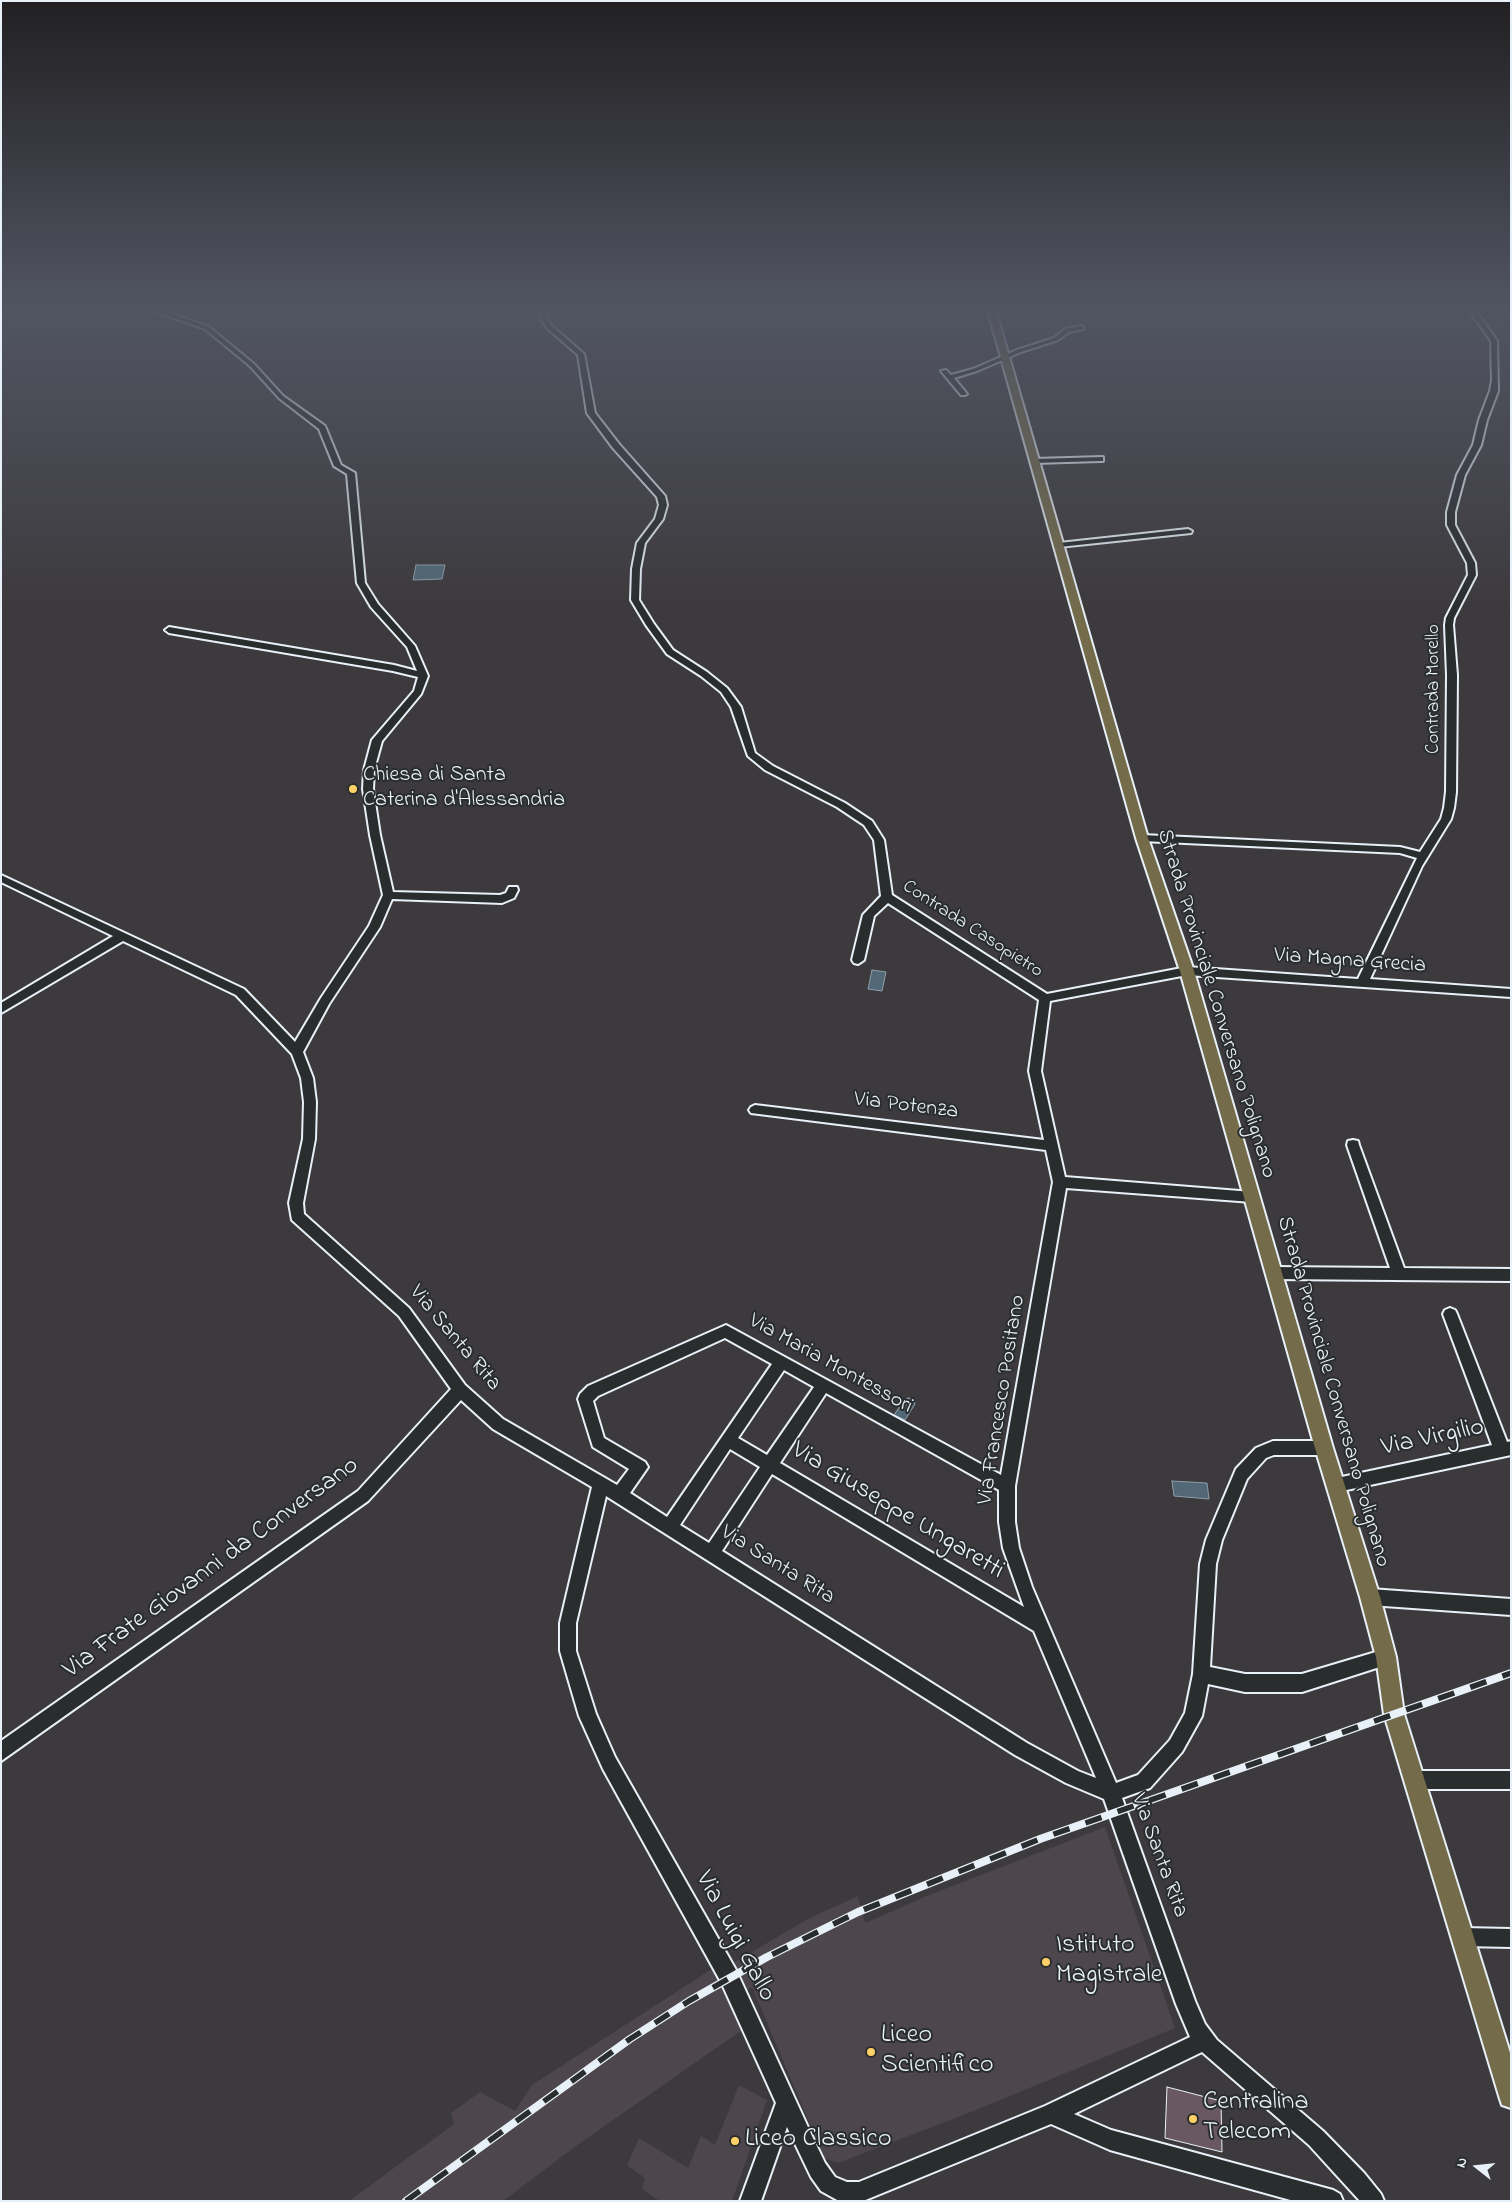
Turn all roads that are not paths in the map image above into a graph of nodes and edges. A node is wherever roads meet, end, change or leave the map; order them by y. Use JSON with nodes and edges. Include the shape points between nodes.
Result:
{"nodes":[{"id":1,"x":302,"y":411,"type":"edge"},
{"id":2,"x":591,"y":411,"type":"edge"},
{"id":3,"x":1020,"y":411,"type":"edge"},
{"id":4,"x":1487,"y":411,"type":"edge"},
{"id":5,"x":1100,"y":459,"type":"dead end"},
{"id":6,"x":1034,"y":461,"type":"junction"},
{"id":7,"x":1188,"y":531,"type":"dead end"},
{"id":8,"x":1059,"y":545,"type":"junction"},
{"id":9,"x":169,"y":630,"type":"dead end"},
{"id":10,"x":423,"y":676,"type":"junction"},
{"id":11,"x":1142,"y":838,"type":"junction"},
{"id":12,"x":1422,"y":856,"type":"junction"},
{"id":13,"x":1,"y":878,"type":"edge"},
{"id":14,"x":513,"y":890,"type":"dead end"},
{"id":15,"x":388,"y":895,"type":"junction"},
{"id":16,"x":887,"y":897,"type":"junction"},
{"id":17,"x":122,"y":936,"type":"junction"},
{"id":18,"x":858,"y":960,"type":"dead end"},
{"id":19,"x":1187,"y":971,"type":"junction"},
{"id":20,"x":1364,"y":984,"type":"junction"},
{"id":21,"x":1511,"y":993,"type":"edge"},
{"id":22,"x":1045,"y":998,"type":"junction"},
{"id":23,"x":1,"y":1009,"type":"edge"},
{"id":24,"x":297,"y":1052,"type":"junction"},
{"id":25,"x":755,"y":1110,"type":"dead end"},
{"id":26,"x":1353,"y":1145,"type":"dead end"},
{"id":27,"x":1052,"y":1146,"type":"junction"},
{"id":28,"x":1060,"y":1182,"type":"junction"},
{"id":29,"x":1252,"y":1197,"type":"junction"},
{"id":30,"x":1274,"y":1273,"type":"junction"},
{"id":31,"x":1399,"y":1273,"type":"junction"},
{"id":32,"x":1511,"y":1275,"type":"edge"},
{"id":33,"x":1450,"y":1314,"type":"dead end"},
{"id":34,"x":781,"y":1362,"type":"junction"},
{"id":35,"x":823,"y":1385,"type":"junction"},
{"id":36,"x":460,"y":1390,"type":"junction"},
{"id":37,"x":728,"y":1440,"type":"junction"},
{"id":38,"x":1324,"y":1448,"type":"junction"},
{"id":39,"x":1506,"y":1449,"type":"edge"},
{"id":40,"x":770,"y":1465,"type":"junction"},
{"id":41,"x":601,"y":1484,"type":"junction"},
{"id":42,"x":1337,"y":1485,"type":"junction"},
{"id":43,"x":1007,"y":1486,"type":"junction"},
{"id":44,"x":619,"y":1495,"type":"junction"},
{"id":45,"x":669,"y":1527,"type":"junction"},
{"id":46,"x":711,"y":1553,"type":"junction"},
{"id":47,"x":1370,"y":1597,"type":"junction"},
{"id":48,"x":1511,"y":1607,"type":"edge"},
{"id":49,"x":1041,"y":1626,"type":"junction"},
{"id":50,"x":1386,"y":1657,"type":"junction"},
{"id":51,"x":1201,"y":1674,"type":"junction"},
{"id":52,"x":1,"y":1752,"type":"edge"},
{"id":53,"x":1416,"y":1780,"type":"junction"},
{"id":54,"x":1511,"y":1780,"type":"edge"},
{"id":55,"x":1111,"y":1792,"type":"junction"},
{"id":56,"x":1463,"y":1937,"type":"junction"},
{"id":57,"x":1511,"y":1938,"type":"edge"},
{"id":58,"x":1205,"y":2040,"type":"junction"},
{"id":59,"x":1511,"y":2096,"type":"edge"},
{"id":60,"x":786,"y":2103,"type":"junction"},
{"id":61,"x":1051,"y":2114,"type":"junction"},
{"id":62,"x":750,"y":2201,"type":"edge"},
{"id":63,"x":1333,"y":2201,"type":"edge"},
{"id":64,"x":1374,"y":2201,"type":"edge"}],
"edges":[{"from":1,"to":10,"type":"street","via":[[322,428],[338,466],[351,473],[361,583],[374,605],[411,646]]},
{"from":2,"to":16,"type":"street","name":"Contrada Casopietro","via":[[616,446],[661,496],[663,505],[659,518],[641,543],[636,569],[636,600],[645,616],[670,652],[724,690],[736,708],[751,754],[769,768],[841,805],[868,823],[879,840]]},
{"from":3,"to":6,"type":"main road","name":"Strada Provinciale Conversano Polignano"},
{"from":4,"to":12,"type":"street","name":"Contrada Morello","via":[[1477,445],[1461,475],[1451,512],[1451,525],[1472,563],[1472,575],[1449,625],[1452,675],[1449,808],[1446,819]]},
{"from":5,"to":6,"type":"street"},
{"from":6,"to":8,"type":"main road","name":"Strada Provinciale Conversano Polignano"},
{"from":7,"to":8,"type":"street"},
{"from":8,"to":11,"type":"main road","name":"Strada Provinciale Conversano Polignano"},
{"from":9,"to":10,"type":"street"},
{"from":10,"to":15,"type":"street","via":[[415,697],[377,740],[369,770],[368,789]]},
{"from":11,"to":12,"type":"street","via":[[1400,850]]},
{"from":11,"to":19,"type":"main road","name":"Strada Provinciale Conversano Polignano"},
{"from":12,"to":20,"type":"street","name":"Contrada Morello"},
{"from":13,"to":17,"type":"street"},
{"from":14,"to":15,"type":"street","via":[[502,899]]},
{"from":15,"to":24,"type":"street","via":[[374,927],[325,1001]]},
{"from":16,"to":18,"type":"street","via":[[869,915]]},
{"from":16,"to":22,"type":"street","name":"Contrada Casopietro"},
{"from":17,"to":23,"type":"street"},
{"from":17,"to":24,"type":"street","via":[[240,992]]},
{"from":19,"to":20,"type":"street","name":"Via Magna Grecia"},
{"from":19,"to":22,"type":"street","name":"Contrada Casopietro"},
{"from":19,"to":29,"type":"main road","name":"Strada Provinciale Conversano Polignano"},
{"from":20,"to":21,"type":"street","name":"Via Magna Grecia"},
{"from":22,"to":27,"type":"street","name":"Via Francesco Positano","via":[[1035,1071]]},
{"from":24,"to":36,"type":"street","name":"Via Santa Rita","via":[[307,1078],[310,1102],[309,1139],[296,1203],[297,1216],[404,1312]]},
{"from":25,"to":27,"type":"street","name":"Via Potenza"},
{"from":26,"to":31,"type":"street"},
{"from":27,"to":28,"type":"street","name":"Via Francesco Positano"},
{"from":28,"to":29,"type":"street"},
{"from":28,"to":43,"type":"street","name":"Via Francesco Positano"},
{"from":29,"to":30,"type":"main road","name":"Strada Provinciale Conversano Polignano"},
{"from":30,"to":31,"type":"street"},
{"from":30,"to":38,"type":"main road","name":"Strada Provinciale Conversano Polignano"},
{"from":31,"to":32,"type":"street"},
{"from":33,"to":39,"type":"street"},
{"from":34,"to":35,"type":"street","name":"Via Maria Montessori"},
{"from":34,"to":37,"type":"street"},
{"from":34,"to":44,"type":"street","name":"Via Maria Montessori","via":[[726,1331],[593,1391],[585,1398],[598,1442],[640,1467]]},
{"from":35,"to":40,"type":"street"},
{"from":35,"to":43,"type":"street","name":"Via Maria Montessori"},
{"from":36,"to":41,"type":"street","name":"Via Santa Rita","via":[[498,1424]]},
{"from":36,"to":52,"type":"street","name":"Via Frate Giovanni da Conversano","via":[[363,1496]]},
{"from":37,"to":40,"type":"street","name":"Via Giuseppe Ungaretti"},
{"from":37,"to":45,"type":"street"},
{"from":38,"to":42,"type":"main road","name":"Strada Provinciale Conversano Polignano"},
{"from":38,"to":51,"type":"street","via":[[1273,1448],[1261,1453],[1241,1474],[1214,1540],[1208,1564]]},
{"from":39,"to":42,"type":"street","name":"Via Virgilio"},
{"from":40,"to":46,"type":"street"},
{"from":40,"to":49,"type":"street","name":"Via Giuseppe Ungaretti"},
{"from":41,"to":44,"type":"street","name":"Via Santa Rita"},
{"from":41,"to":60,"type":"street","name":"Via Luigi Gallo","via":[[568,1623],[568,1651],[576,1679],[609,1763],[729,1977]]},
{"from":42,"to":47,"type":"main road","name":"Strada Provinciale Conversano Polignano"},
{"from":43,"to":49,"type":"street","name":"Via Francesco Positano","via":[[1006,1522],[1011,1548]]},
{"from":44,"to":45,"type":"street","name":"Via Santa Rita"},
{"from":45,"to":46,"type":"street","name":"Via Santa Rita"},
{"from":46,"to":55,"type":"street","name":"Via Santa Rita","via":[[1021,1749],[1072,1777]]},
{"from":47,"to":48,"type":"street"},
{"from":47,"to":50,"type":"main road","name":"Strada Provinciale Conversano Polignano"},
{"from":49,"to":55,"type":"street","name":"Via Francesco Positano"},
{"from":50,"to":51,"type":"street","via":[[1302,1683],[1245,1684]]},
{"from":50,"to":53,"type":"main road","name":"Strada Provinciale Conversano Polignano","via":[[1394,1714]]},
{"from":51,"to":55,"type":"street","via":[[1193,1716],[1176,1746],[1144,1782]]},
{"from":53,"to":54,"type":"street"},
{"from":53,"to":56,"type":"main road","name":"Strada Provinciale Conversano Polignano"},
{"from":55,"to":58,"type":"street","name":"Via Santa Rita","via":[[1186,2004]]},
{"from":56,"to":57,"type":"street"},
{"from":56,"to":59,"type":"main road","name":"Strada Provinciale Conversano Polignano"},
{"from":58,"to":61,"type":"street","name":"Via Luigi Gallo"},
{"from":58,"to":64,"type":"street","name":"Via Santa Rita","via":[[1210,2048],[1316,2138]]},
{"from":60,"to":61,"type":"street","name":"Via Luigi Gallo","via":[[818,2170],[828,2184],[846,2193],[859,2192]]},
{"from":60,"to":62,"type":"street"},
{"from":61,"to":63,"type":"street","via":[[1110,2140]]}]}
